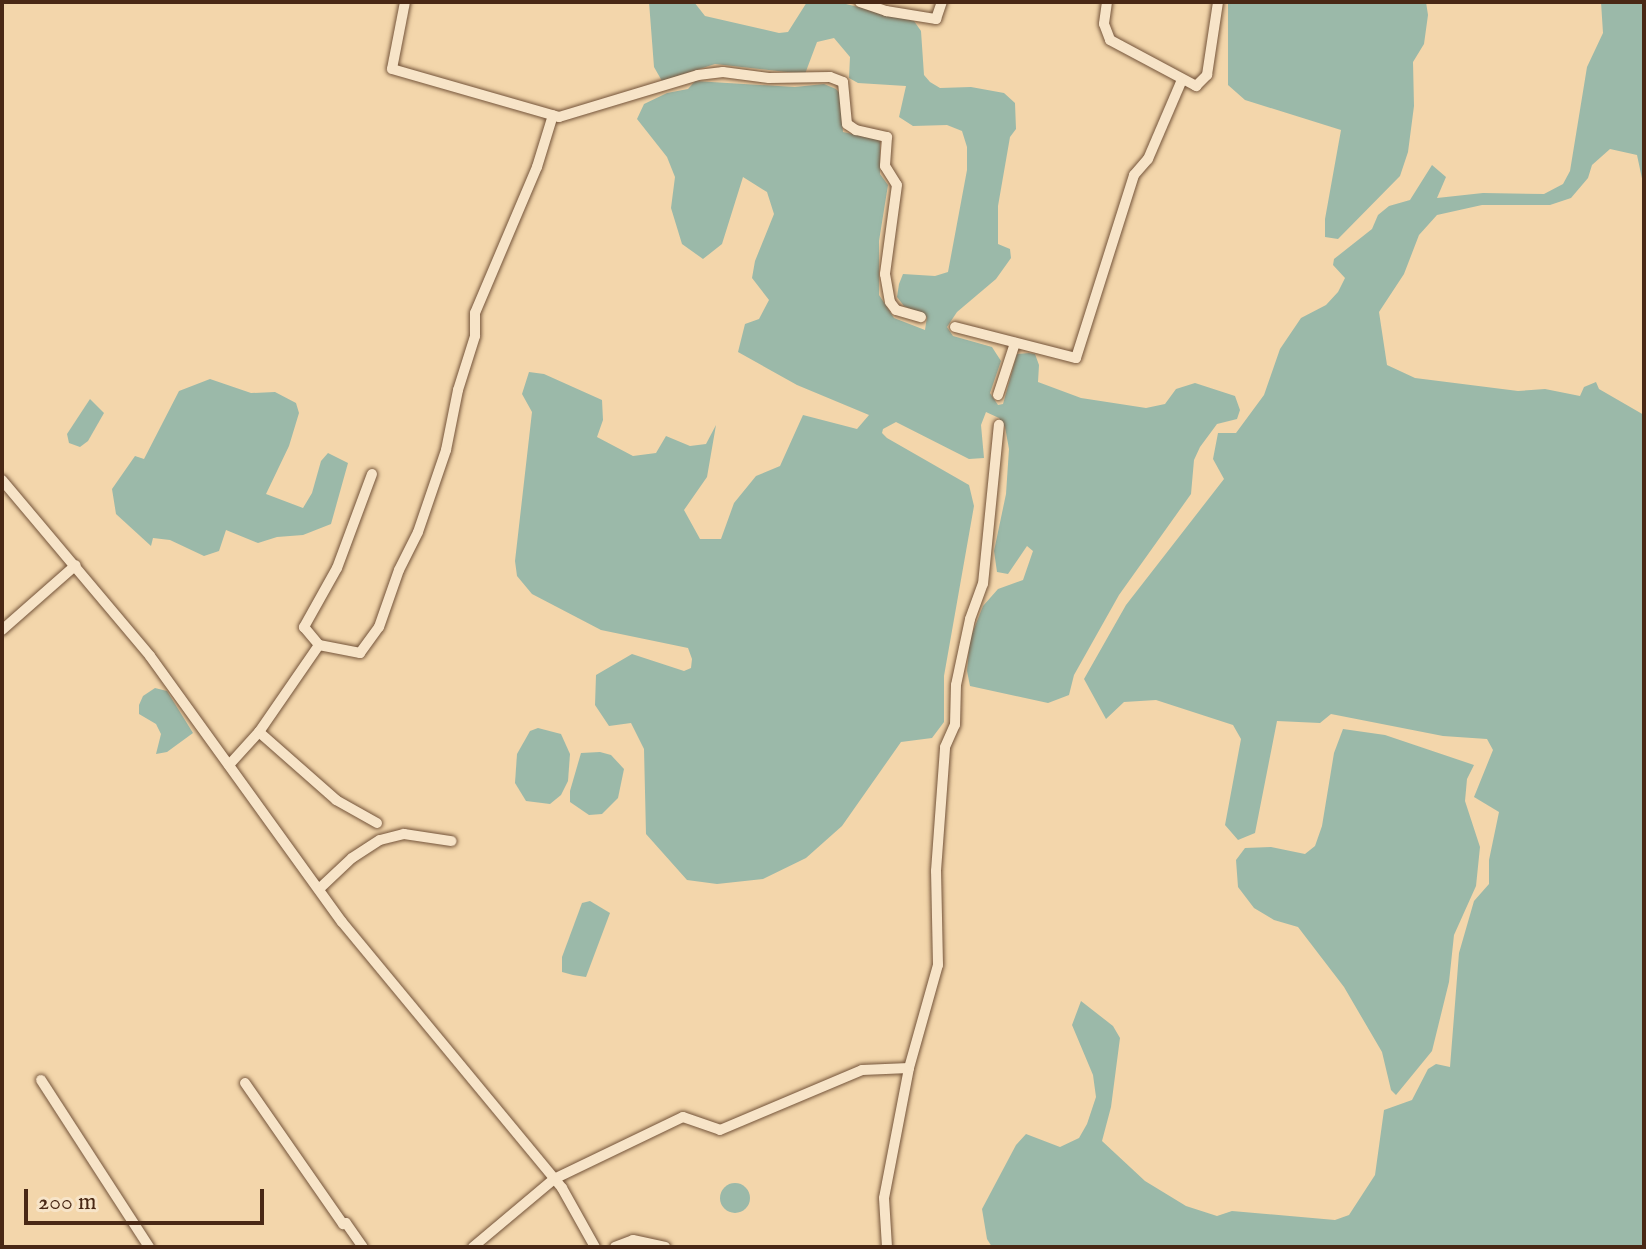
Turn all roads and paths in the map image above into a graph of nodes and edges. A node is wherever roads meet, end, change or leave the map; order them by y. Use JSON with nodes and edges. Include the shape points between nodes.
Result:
{"nodes":[{"id":1,"x":405,"y":2,"type":"edge"},
{"id":2,"x":860,"y":2,"type":"edge"},
{"id":3,"x":942,"y":2,"type":"edge"},
{"id":4,"x":1107,"y":2,"type":"edge"},
{"id":5,"x":1218,"y":2,"type":"edge"},
{"id":6,"x":1181,"y":82,"type":"junction"},
{"id":7,"x":553,"y":115,"type":"junction"},
{"id":8,"x":921,"y":317,"type":"dead end"},
{"id":9,"x":955,"y":327,"type":"dead end"},
{"id":10,"x":1015,"y":343,"type":"junction"},
{"id":11,"x":998,"y":395,"type":"dead end"},
{"id":12,"x":999,"y":425,"type":"dead end"},
{"id":13,"x":372,"y":474,"type":"dead end"},
{"id":14,"x":2,"y":480,"type":"edge"},
{"id":15,"x":76,"y":565,"type":"junction"},
{"id":16,"x":2,"y":630,"type":"edge"},
{"id":17,"x":319,"y":645,"type":"junction"},
{"id":18,"x":259,"y":732,"type":"junction"},
{"id":19,"x":229,"y":765,"type":"junction"},
{"id":20,"x":377,"y":823,"type":"dead end"},
{"id":21,"x":451,"y":841,"type":"dead end"},
{"id":22,"x":319,"y":889,"type":"junction"},
{"id":23,"x":909,"y":1068,"type":"junction"},
{"id":24,"x":41,"y":1080,"type":"dead end"},
{"id":25,"x":245,"y":1083,"type":"dead end"},
{"id":26,"x":554,"y":1179,"type":"junction"},
{"id":27,"x":149,"y":1247,"type":"edge"},
{"id":28,"x":363,"y":1247,"type":"edge"},
{"id":29,"x":473,"y":1247,"type":"edge"},
{"id":30,"x":595,"y":1247,"type":"edge"},
{"id":31,"x":615,"y":1247,"type":"edge"},
{"id":32,"x":665,"y":1247,"type":"edge"},
{"id":33,"x":887,"y":1247,"type":"edge"}],
"edges":[{"from":1,"to":7,"type":"street","via":[[392,69]]},
{"from":2,"to":3,"type":"street","via":[[936,19]]},
{"from":4,"to":6,"type":"street","via":[[1104,24],[1110,40]]},
{"from":5,"to":6,"type":"street","via":[[1207,75],[1196,86]]},
{"from":6,"to":10,"type":"street","via":[[1148,159],[1134,175],[1076,358]]},
{"from":7,"to":8,"type":"street","via":[[723,72],[843,82],[847,124],[887,137],[885,166],[897,185],[885,274],[890,302],[896,310]]},
{"from":7,"to":17,"type":"street","via":[[537,167],[475,313],[475,336],[446,450],[379,627],[360,653]]},
{"from":9,"to":10,"type":"street"},
{"from":10,"to":11,"type":"street"},
{"from":12,"to":23,"type":"street","via":[[983,584],[956,685],[955,725],[945,747],[936,871],[938,965]]},
{"from":13,"to":17,"type":"street","via":[[337,568],[304,627]]},
{"from":14,"to":15,"type":"street"},
{"from":15,"to":16,"type":"street"},
{"from":15,"to":19,"type":"street"},
{"from":17,"to":18,"type":"street"},
{"from":18,"to":19,"type":"street"},
{"from":18,"to":20,"type":"street","via":[[336,800]]},
{"from":19,"to":22,"type":"street"},
{"from":21,"to":22,"type":"street","via":[[404,834],[380,840]]},
{"from":22,"to":26,"type":"street"},
{"from":23,"to":26,"type":"street","via":[[862,1070],[720,1130],[683,1117]]},
{"from":23,"to":33,"type":"street","via":[[884,1198]]},
{"from":24,"to":27,"type":"street"},
{"from":25,"to":28,"type":"street"},
{"from":26,"to":29,"type":"street"},
{"from":26,"to":30,"type":"street"},
{"from":31,"to":32,"type":"street","via":[[633,1240]]}]}
